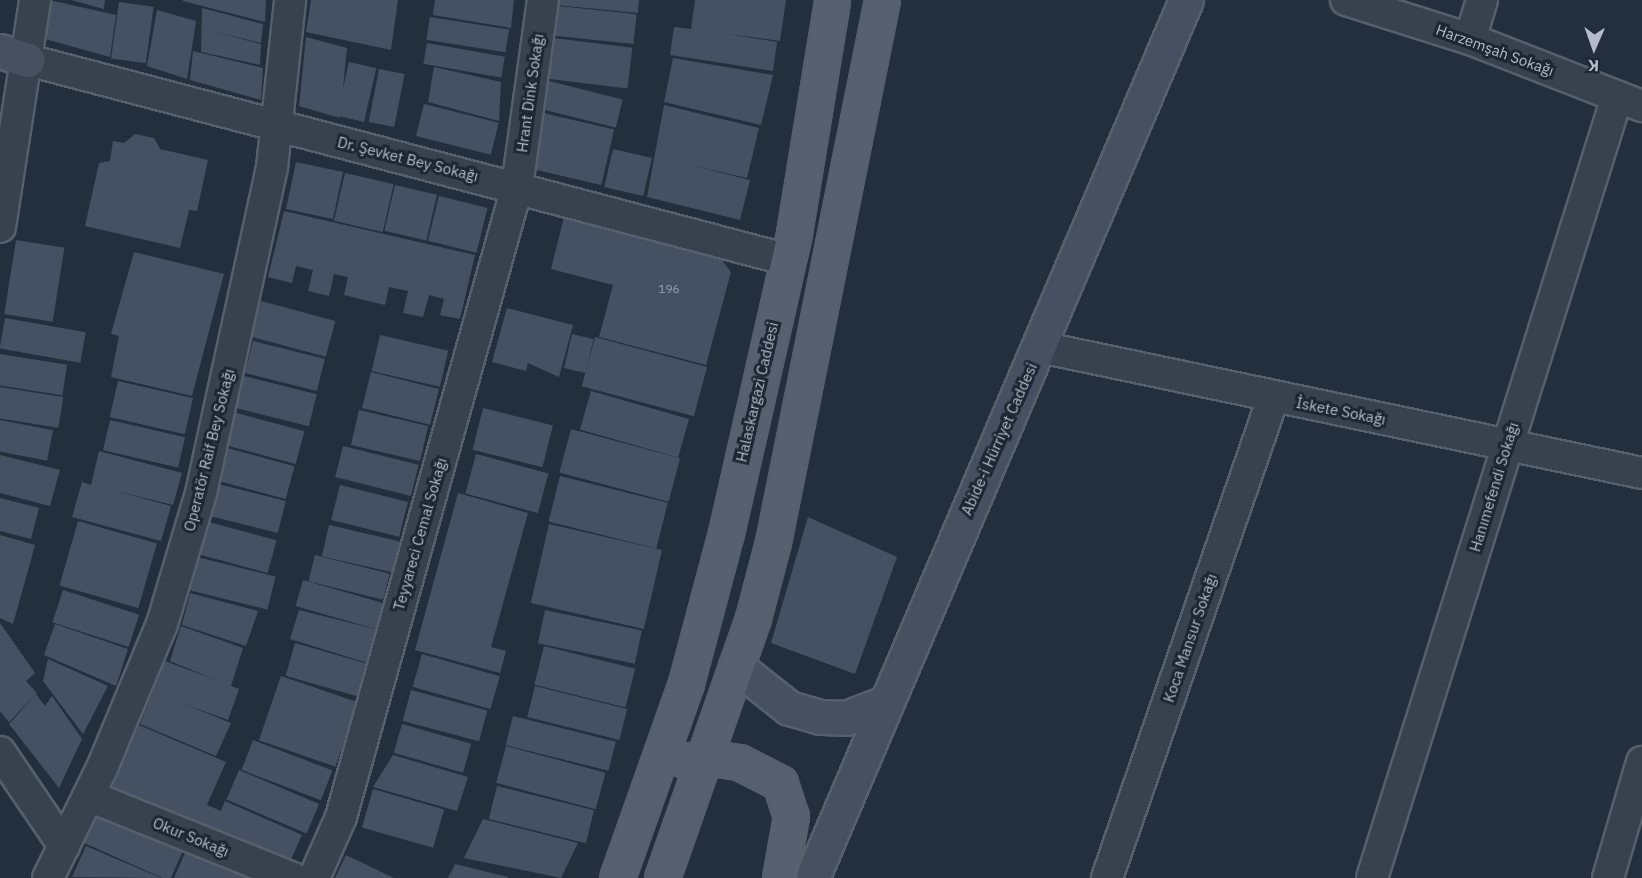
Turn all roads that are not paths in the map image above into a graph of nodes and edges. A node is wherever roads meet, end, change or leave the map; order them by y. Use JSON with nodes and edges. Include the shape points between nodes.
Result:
{"nodes":[{"id":1,"x":35,"y":0,"type":"edge"},
{"id":2,"x":290,"y":0,"type":"edge"},
{"id":3,"x":543,"y":0,"type":"edge"},
{"id":4,"x":832,"y":0,"type":"edge"},
{"id":5,"x":882,"y":0,"type":"edge"},
{"id":6,"x":1186,"y":0,"type":"edge"},
{"id":7,"x":1346,"y":0,"type":"edge"},
{"id":8,"x":1482,"y":0,"type":"edge"},
{"id":9,"x":1470,"y":39,"type":"junction"},
{"id":10,"x":9,"y":56,"type":"edge"},
{"id":11,"x":1629,"y":101,"type":"edge"},
{"id":12,"x":11,"y":103,"type":"edge"},
{"id":13,"x":276,"y":125,"type":"junction"},
{"id":14,"x":517,"y":187,"type":"junction"},
{"id":15,"x":0,"y":227,"type":"edge"},
{"id":16,"x":789,"y":260,"type":"junction"},
{"id":17,"x":1040,"y":346,"type":"junction"},
{"id":18,"x":1273,"y":398,"type":"junction"},
{"id":19,"x":1508,"y":444,"type":"junction"},
{"id":20,"x":1642,"y":473,"type":"edge"},
{"id":21,"x":726,"y":533,"type":"junction"},
{"id":22,"x":736,"y":666,"type":"junction"},
{"id":23,"x":883,"y":704,"type":"junction"},
{"id":24,"x":0,"y":752,"type":"edge"},
{"id":25,"x":706,"y":757,"type":"junction"},
{"id":26,"x":1642,"y":762,"type":"edge"},
{"id":27,"x":656,"y":778,"type":"junction"},
{"id":28,"x":88,"y":796,"type":"junction"},
{"id":29,"x":64,"y":846,"type":"junction"},
{"id":30,"x":48,"y":878,"type":"edge"},
{"id":31,"x":293,"y":878,"type":"edge"},
{"id":32,"x":314,"y":878,"type":"edge"},
{"id":33,"x":617,"y":878,"type":"edge"},
{"id":34,"x":662,"y":878,"type":"edge"},
{"id":35,"x":780,"y":878,"type":"edge"},
{"id":36,"x":812,"y":878,"type":"edge"},
{"id":37,"x":1107,"y":878,"type":"edge"},
{"id":38,"x":1372,"y":878,"type":"edge"},
{"id":39,"x":1608,"y":878,"type":"edge"}],
"edges":[{"from":1,"to":10,"type":"street"},
{"from":2,"to":13,"type":"street","name":"Operatör Raif Bey Sokağı"},
{"from":3,"to":14,"type":"street","name":"Hrant Dink Sokağı"},
{"from":4,"to":16,"type":"main road","name":"Halaskargazi Caddesi"},
{"from":5,"to":22,"type":"main road","via":[[773,542]]},
{"from":6,"to":17,"type":"main road","name":"Abide-i Hürriyet Caddesi"},
{"from":7,"to":9,"type":"street","name":"Harzemşah Sokağı"},
{"from":8,"to":9,"type":"street"},
{"from":9,"to":11,"type":"street","name":"Harzemşah Sokağı"},
{"from":10,"to":12,"type":"street"},
{"from":10,"to":13,"type":"street","name":"Dr. Şevket Bey Sokağı"},
{"from":11,"to":19,"type":"street","name":"Hanımefendi Sokağı"},
{"from":12,"to":15,"type":"street"},
{"from":13,"to":14,"type":"street","name":"Dr. Şevket Bey Sokağı"},
{"from":13,"to":28,"type":"street","name":"Operatör Raif Bey Sokağı","via":[[201,493],[162,624]]},
{"from":14,"to":16,"type":"street","name":"Dr. Şevket Bey Sokağı"},
{"from":14,"to":32,"type":"street","name":"Teyyareci Cemal Sokağı","via":[[341,817]]},
{"from":16,"to":21,"type":"main road","name":"Halaskargazi Caddesi"},
{"from":17,"to":18,"type":"street","name":"İskete Sokağı"},
{"from":17,"to":23,"type":"main road","name":"Abide-i Hürriyet Caddesi"},
{"from":18,"to":19,"type":"street","name":"İskete Sokağı"},
{"from":18,"to":37,"type":"street","name":"Koca Mansur Sokağı"},
{"from":19,"to":20,"type":"street","name":"İskete Sokağı"},
{"from":19,"to":38,"type":"street","name":"Hanımefendi Sokağı"},
{"from":21,"to":22,"type":"main road","via":[[730,586],[723,636]]},
{"from":21,"to":27,"type":"main road","name":"Halaskargazi Caddesi"},
{"from":22,"to":23,"type":"main road","via":[[789,708],[821,717],[846,718]]},
{"from":22,"to":25,"type":"main road"},
{"from":23,"to":36,"type":"main road","name":"Abide-i Hürriyet Caddesi"},
{"from":24,"to":29,"type":"street"},
{"from":25,"to":27,"type":"main road","via":[[669,767]]},
{"from":25,"to":34,"type":"main road"},
{"from":25,"to":35,"type":"main road","via":[[747,765],[780,783],[791,816]]},
{"from":26,"to":39,"type":"street"},
{"from":27,"to":33,"type":"main road","name":"Halaskargazi Caddesi"},
{"from":28,"to":29,"type":"street","name":"Operatör Raif Bey Sokağı"},
{"from":28,"to":31,"type":"street","name":"Okur Sokağı"},
{"from":29,"to":30,"type":"street","name":"Operatör Raif Bey Sokağı"}]}
